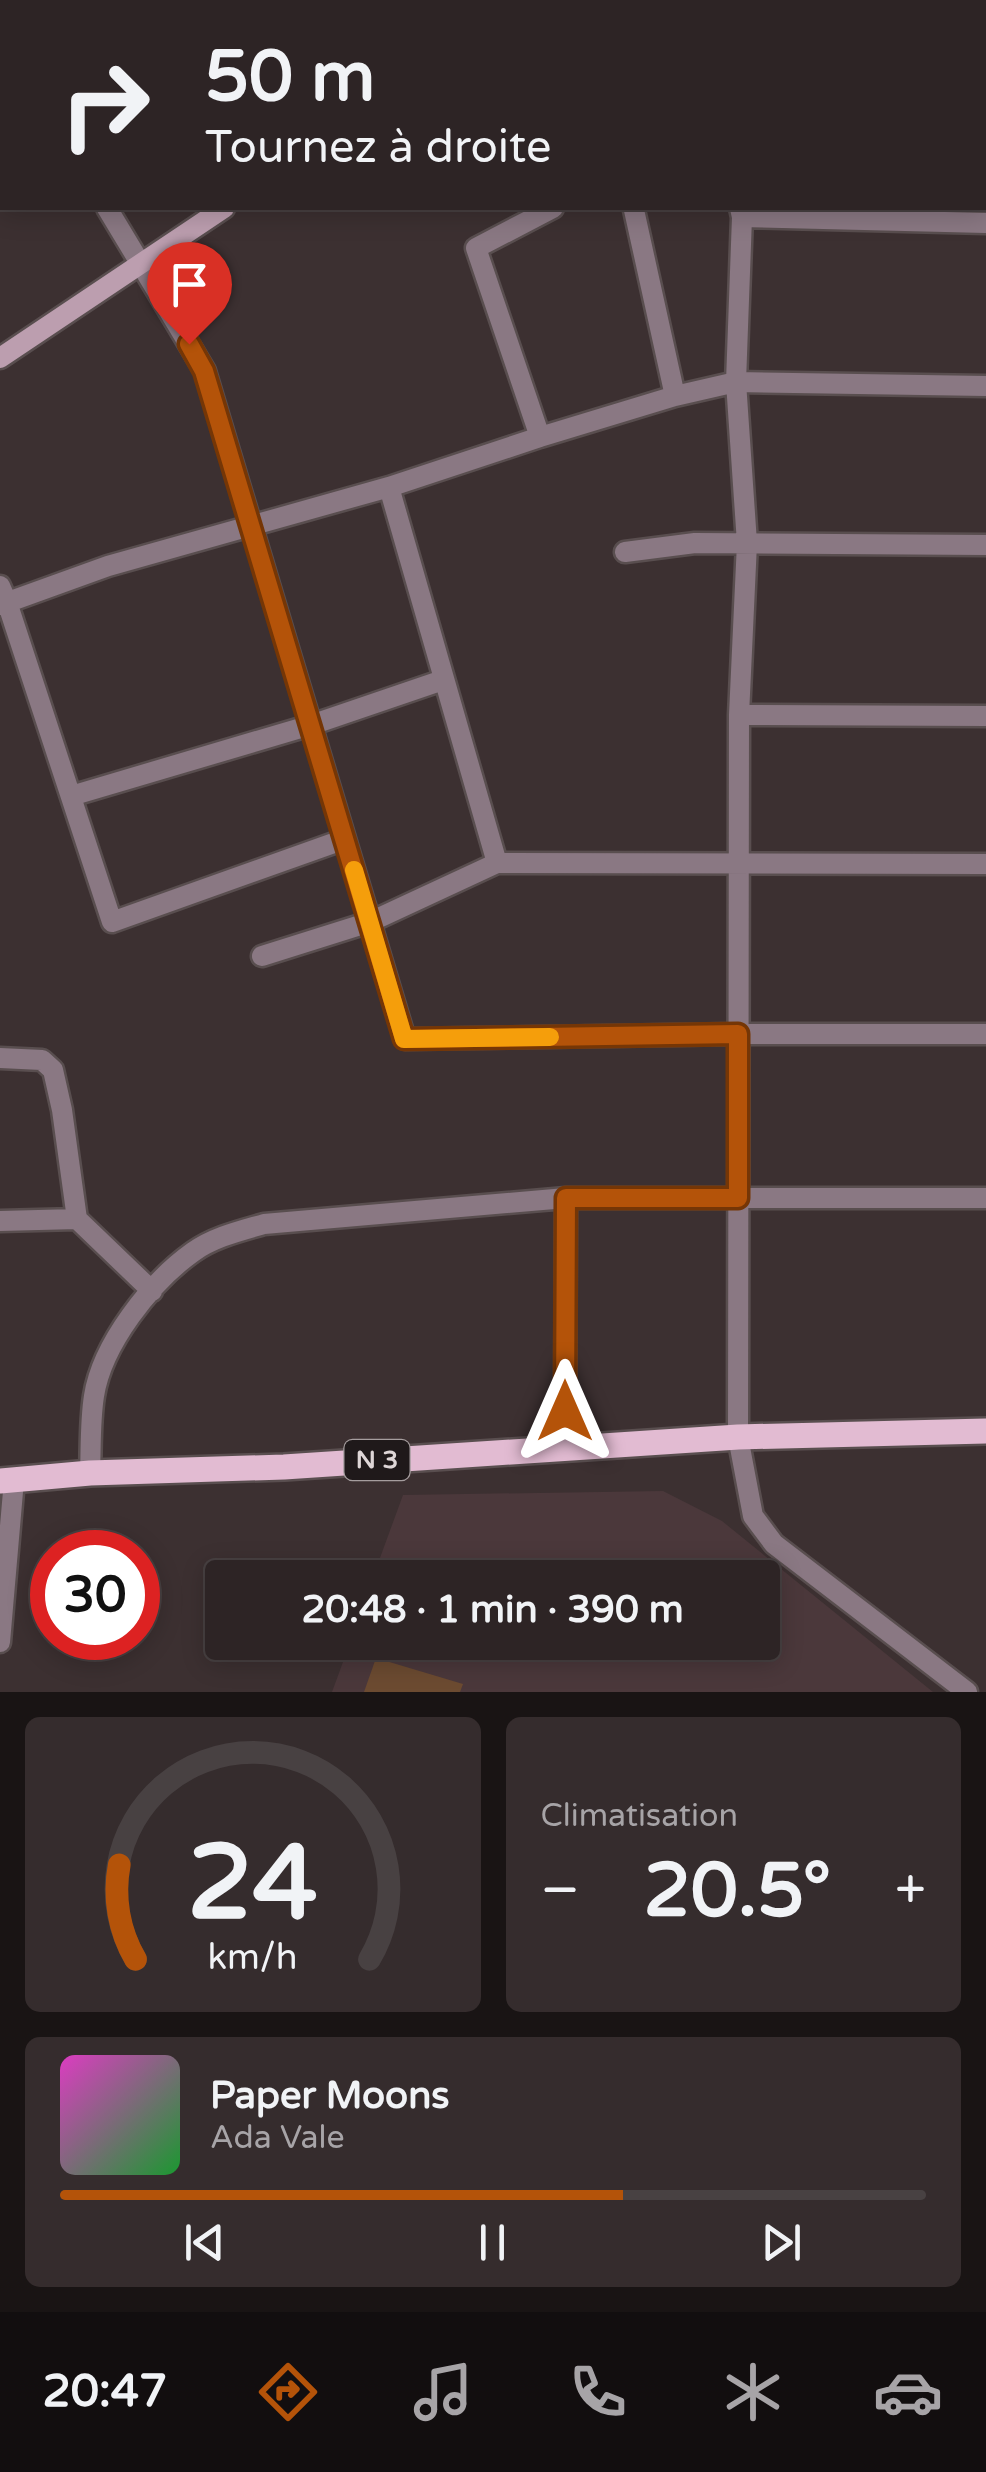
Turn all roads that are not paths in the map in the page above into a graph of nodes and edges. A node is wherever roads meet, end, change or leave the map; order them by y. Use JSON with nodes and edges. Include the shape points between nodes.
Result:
{"nodes":[{"id":1,"x":108,"y":210,"type":"edge"},
{"id":2,"x":221,"y":210,"type":"edge"},
{"id":3,"x":549,"y":210,"type":"edge"},
{"id":4,"x":639,"y":210,"type":"edge"},
{"id":5,"x":741,"y":212,"type":"edge"},
{"id":6,"x":986,"y":223,"type":"edge"},
{"id":7,"x":142,"y":263,"type":"junction"},
{"id":8,"x":1,"y":356,"type":"edge"},
{"id":9,"x":736,"y":382,"type":"junction"},
{"id":10,"x":986,"y":386,"type":"edge"},
{"id":11,"x":675,"y":396,"type":"junction"},
{"id":12,"x":540,"y":437,"type":"junction"},
{"id":13,"x":390,"y":487,"type":"junction"},
{"id":14,"x":252,"y":527,"type":"junction"},
{"id":15,"x":747,"y":543,"type":"junction"},
{"id":16,"x":986,"y":545,"type":"edge"},
{"id":17,"x":625,"y":552,"type":"dead end"},
{"id":18,"x":2,"y":598,"type":"edge"},
{"id":19,"x":443,"y":680,"type":"junction"},
{"id":20,"x":739,"y":716,"type":"junction"},
{"id":21,"x":986,"y":716,"type":"edge"},
{"id":22,"x":311,"y":725,"type":"junction"},
{"id":23,"x":71,"y":796,"type":"junction"},
{"id":24,"x":345,"y":839,"type":"junction"},
{"id":25,"x":738,"y":862,"type":"junction"},
{"id":26,"x":497,"y":863,"type":"junction"},
{"id":27,"x":986,"y":864,"type":"edge"},
{"id":28,"x":370,"y":922,"type":"junction"},
{"id":29,"x":262,"y":956,"type":"dead end"},
{"id":30,"x":738,"y":1034,"type":"junction"},
{"id":31,"x":986,"y":1034,"type":"edge"},
{"id":32,"x":0,"y":1058,"type":"edge"},
{"id":33,"x":566,"y":1198,"type":"junction"},
{"id":34,"x":738,"y":1198,"type":"junction"},
{"id":35,"x":986,"y":1198,"type":"edge"},
{"id":36,"x":77,"y":1219,"type":"junction"},
{"id":37,"x":0,"y":1221,"type":"edge"},
{"id":38,"x":152,"y":1290,"type":"junction"},
{"id":39,"x":986,"y":1431,"type":"edge"},
{"id":40,"x":738,"y":1437,"type":"junction"},
{"id":41,"x":565,"y":1447,"type":"junction"},
{"id":42,"x":90,"y":1473,"type":"junction"},
{"id":43,"x":7,"y":1480,"type":"edge"},
{"id":44,"x":0,"y":1642,"type":"edge"},
{"id":45,"x":967,"y":1692,"type":"edge"}],
"edges":[{"from":1,"to":7,"type":"street"},
{"from":2,"to":7,"type":"street"},
{"from":3,"to":12,"type":"street","via":[[476,248]]},
{"from":4,"to":11,"type":"street"},
{"from":5,"to":6,"type":"street"},
{"from":5,"to":9,"type":"street"},
{"from":7,"to":8,"type":"street"},
{"from":7,"to":14,"type":"street","via":[[204,371]]},
{"from":9,"to":10,"type":"street"},
{"from":9,"to":11,"type":"street"},
{"from":9,"to":15,"type":"street"},
{"from":11,"to":12,"type":"street"},
{"from":12,"to":13,"type":"street"},
{"from":13,"to":14,"type":"street"},
{"from":13,"to":19,"type":"street"},
{"from":14,"to":18,"type":"street"},
{"from":14,"to":22,"type":"street"},
{"from":15,"to":16,"type":"street"},
{"from":15,"to":17,"type":"street"},
{"from":15,"to":20,"type":"street"},
{"from":18,"to":23,"type":"street"},
{"from":19,"to":22,"type":"street"},
{"from":19,"to":26,"type":"street"},
{"from":20,"to":21,"type":"street"},
{"from":20,"to":25,"type":"street"},
{"from":22,"to":23,"type":"street"},
{"from":22,"to":24,"type":"street"},
{"from":23,"to":24,"type":"street","via":[[112,922]]},
{"from":24,"to":28,"type":"street"},
{"from":25,"to":26,"type":"street"},
{"from":25,"to":27,"type":"street"},
{"from":25,"to":30,"type":"street"},
{"from":26,"to":28,"type":"street"},
{"from":28,"to":29,"type":"street"},
{"from":28,"to":30,"type":"street","via":[[404,1039]]},
{"from":30,"to":31,"type":"street"},
{"from":30,"to":34,"type":"street"},
{"from":32,"to":36,"type":"street","via":[[42,1060],[53,1070]]},
{"from":33,"to":34,"type":"street"},
{"from":33,"to":38,"type":"street","via":[[264,1224],[196,1250]]},
{"from":33,"to":41,"type":"street"},
{"from":34,"to":35,"type":"street"},
{"from":34,"to":40,"type":"street"},
{"from":36,"to":37,"type":"street"},
{"from":36,"to":38,"type":"street"},
{"from":38,"to":42,"type":"street","via":[[104,1360],[94,1397]]},
{"from":39,"to":40,"type":"main road","number":"N 3"},
{"from":40,"to":41,"type":"main road","number":"N 3"},
{"from":40,"to":45,"type":"street","via":[[754,1516],[774,1544]]},
{"from":41,"to":42,"type":"main road","number":"N 3"},
{"from":42,"to":43,"type":"main road","number":"N 3"},
{"from":43,"to":44,"type":"street"}]}
